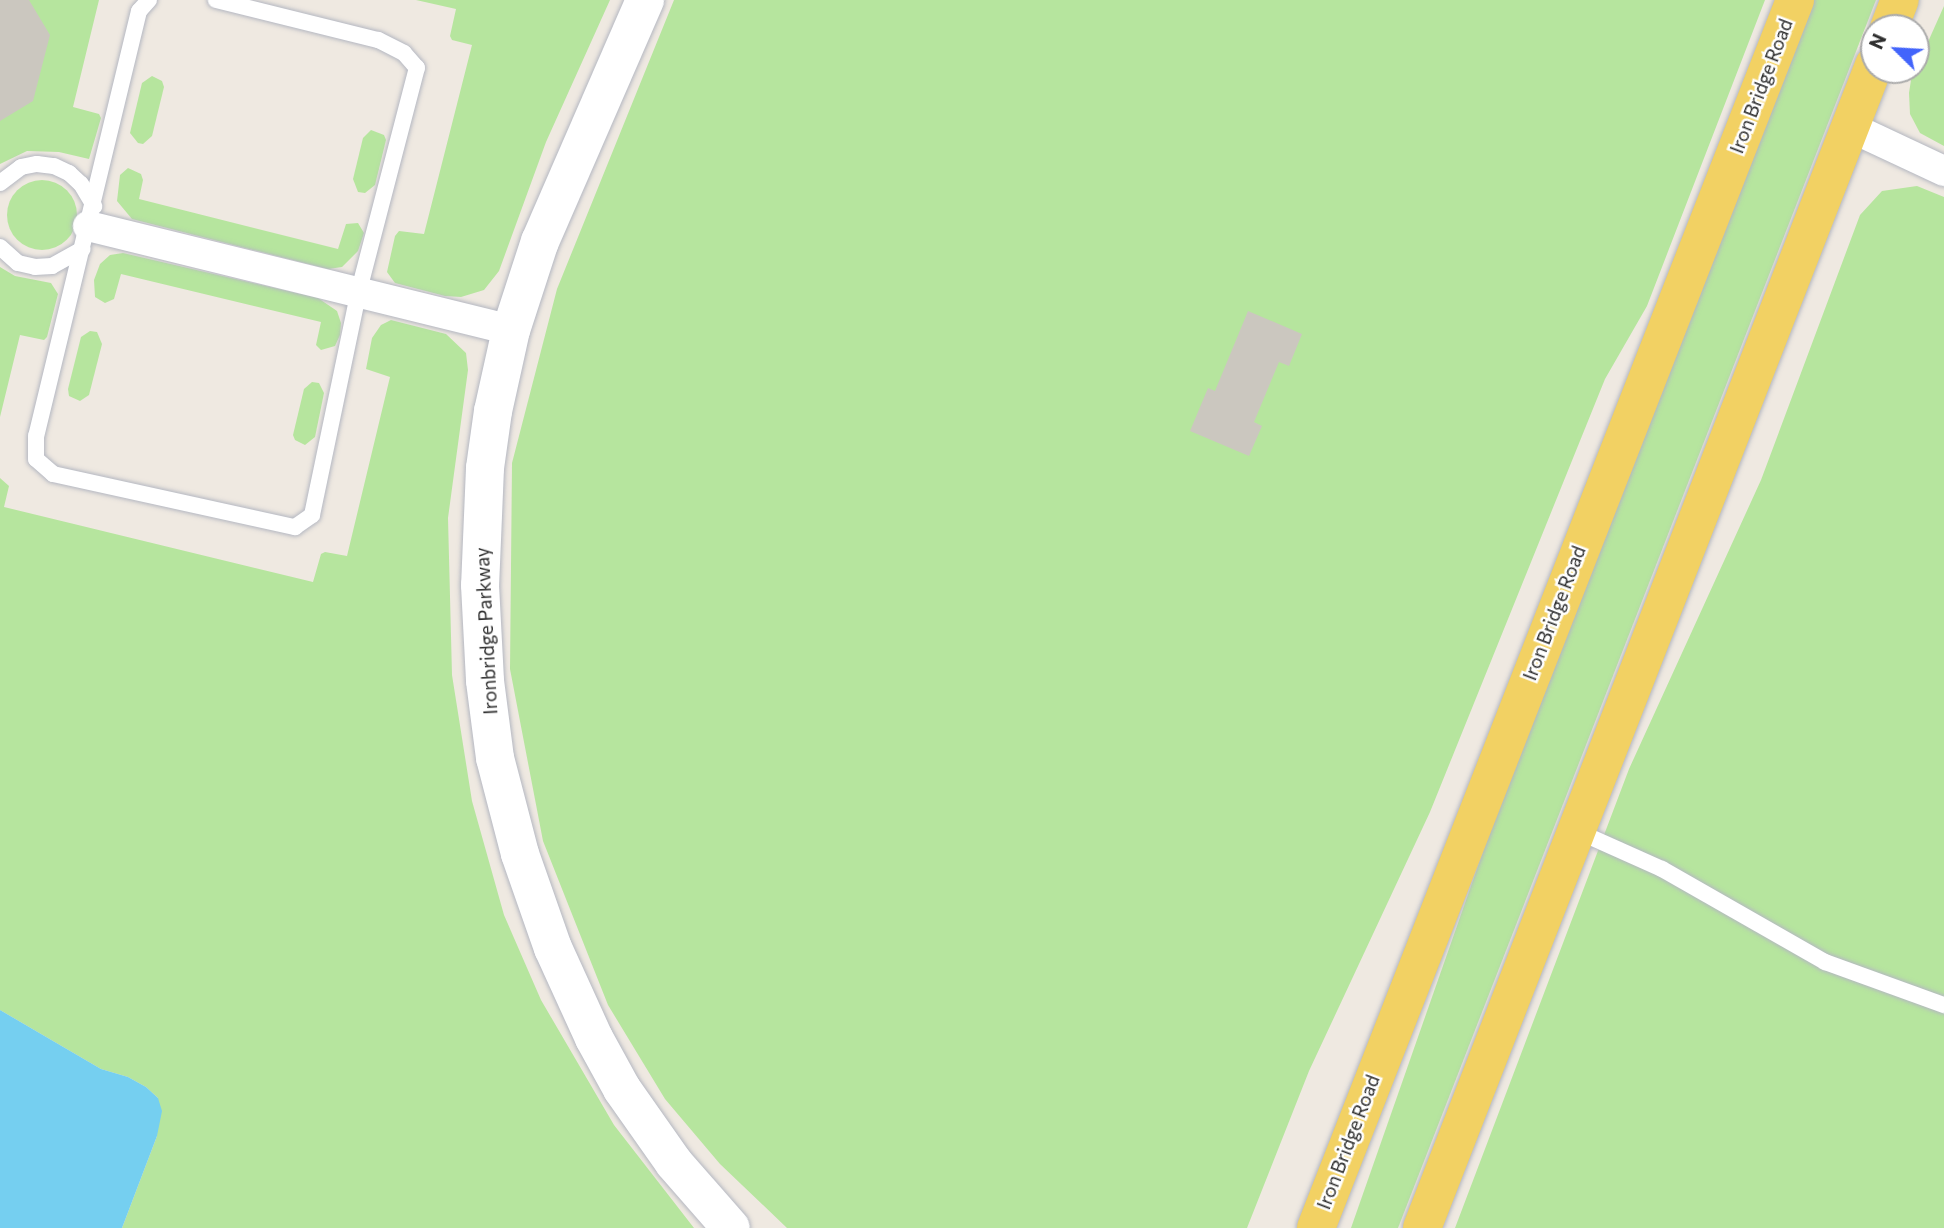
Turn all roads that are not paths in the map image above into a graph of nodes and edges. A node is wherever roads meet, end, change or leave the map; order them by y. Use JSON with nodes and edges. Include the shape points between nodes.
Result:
{"nodes":[{"id":1,"x":149,"y":0,"type":"edge"},
{"id":2,"x":216,"y":0,"type":"edge"},
{"id":3,"x":645,"y":0,"type":"edge"},
{"id":4,"x":1795,"y":0,"type":"edge"},
{"id":5,"x":1867,"y":84,"type":"edge"},
{"id":6,"x":1850,"y":127,"type":"junction"},
{"id":7,"x":1944,"y":171,"type":"edge"},
{"id":8,"x":0,"y":183,"type":"edge"},
{"id":9,"x":88,"y":227,"type":"junction"},
{"id":10,"x":0,"y":247,"type":"edge"},
{"id":11,"x":358,"y":293,"type":"junction"},
{"id":12,"x":512,"y":330,"type":"junction"},
{"id":13,"x":1577,"y":831,"type":"junction"},
{"id":14,"x":1944,"y":1005,"type":"edge"},
{"id":15,"x":731,"y":1228,"type":"edge"},
{"id":16,"x":1316,"y":1228,"type":"edge"},
{"id":17,"x":1422,"y":1228,"type":"edge"}],
"edges":[{"from":1,"to":9,"type":"lane","via":[[139,11]]},
{"from":2,"to":11,"type":"lane","via":[[378,40],[404,53],[417,68]]},
{"from":3,"to":12,"type":"street","name":"Ironbridge Parkway","via":[[541,241]]},
{"from":4,"to":16,"type":"main road","name":"Iron Bridge Road"},
{"from":5,"to":6,"type":"main road"},
{"from":6,"to":7,"type":"street"},
{"from":6,"to":13,"type":"main road"},
{"from":8,"to":9,"type":"lane","via":[[21,167],[37,164],[69,173],[81,184]]},
{"from":9,"to":10,"type":"lane","via":[[52,266],[18,263]]},
{"from":9,"to":11,"type":"street"},
{"from":9,"to":11,"type":"lane","via":[[36,436],[36,459],[53,474],[295,527],[312,515]]},
{"from":11,"to":12,"type":"street"},
{"from":12,"to":15,"type":"street","name":"Ironbridge Parkway","via":[[485,468],[480,585],[495,758],[520,854],[553,948],[594,1038],[622,1089],[674,1163]]},
{"from":13,"to":14,"type":"lane","via":[[1662,869],[1825,962]]},
{"from":13,"to":17,"type":"main road"}]}
